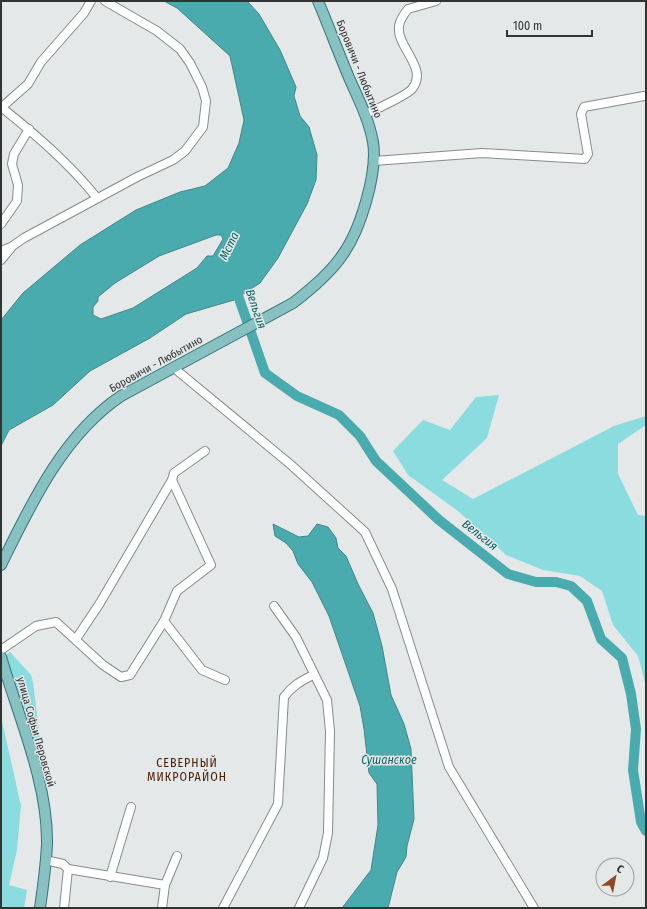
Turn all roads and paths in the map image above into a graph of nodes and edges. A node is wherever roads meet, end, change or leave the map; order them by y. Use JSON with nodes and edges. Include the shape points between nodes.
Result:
{"nodes":[{"id":1,"x":91,"y":1,"type":"edge"},
{"id":2,"x":104,"y":1,"type":"edge"},
{"id":3,"x":318,"y":1,"type":"edge"},
{"id":4,"x":436,"y":1,"type":"edge"},
{"id":5,"x":644,"y":96,"type":"dead end"},
{"id":6,"x":1,"y":107,"type":"edge"},
{"id":7,"x":366,"y":114,"type":"junction"},
{"id":8,"x":29,"y":129,"type":"junction"},
{"id":9,"x":374,"y":161,"type":"junction"},
{"id":10,"x":97,"y":198,"type":"junction"},
{"id":11,"x":1,"y":224,"type":"edge"},
{"id":12,"x":12,"y":247,"type":"junction"},
{"id":13,"x":1,"y":251,"type":"edge"},
{"id":14,"x":1,"y":260,"type":"edge"},
{"id":15,"x":174,"y":368,"type":"junction"},
{"id":16,"x":205,"y":451,"type":"dead end"},
{"id":17,"x":172,"y":480,"type":"junction"},
{"id":18,"x":1,"y":565,"type":"edge"},
{"id":19,"x":274,"y":606,"type":"dead end"},
{"id":20,"x":164,"y":621,"type":"junction"},
{"id":21,"x":76,"y":639,"type":"junction"},
{"id":22,"x":1,"y":650,"type":"edge"},
{"id":23,"x":1,"y":658,"type":"edge"},
{"id":24,"x":313,"y":675,"type":"junction"},
{"id":25,"x":224,"y":680,"type":"dead end"},
{"id":26,"x":131,"y":807,"type":"dead end"},
{"id":27,"x":177,"y":856,"type":"dead end"},
{"id":28,"x":45,"y":860,"type":"junction"},
{"id":29,"x":68,"y":869,"type":"junction"},
{"id":30,"x":110,"y":877,"type":"junction"},
{"id":31,"x":164,"y":885,"type":"junction"},
{"id":32,"x":40,"y":908,"type":"edge"},
{"id":33,"x":64,"y":908,"type":"edge"},
{"id":34,"x":162,"y":908,"type":"edge"},
{"id":35,"x":223,"y":908,"type":"edge"},
{"id":36,"x":299,"y":908,"type":"edge"},
{"id":37,"x":534,"y":908,"type":"edge"}],
"edges":[{"from":1,"to":6,"type":"street","via":[[84,14],[41,62],[28,84]]},
{"from":2,"to":10,"type":"street","via":[[157,31],[180,49],[190,62],[206,101],[202,127],[185,151],[173,160]]},
{"from":3,"to":7,"type":"main road","name":"Боровичи - Любытино"},
{"from":4,"to":7,"type":"street","via":[[408,9],[399,27],[416,71],[416,81],[411,90]]},
{"from":5,"to":9,"type":"street","via":[[584,107],[581,114],[588,154],[585,159],[482,153]]},
{"from":6,"to":8,"type":"street"},
{"from":7,"to":9,"type":"main road","name":"Боровичи - Любытино","via":[[373,143]]},
{"from":8,"to":10,"type":"street","via":[[78,175]]},
{"from":8,"to":11,"type":"street","via":[[14,154],[12,164],[18,185],[17,201]]},
{"from":9,"to":15,"type":"main road","name":"Боровичи - Любытино","via":[[365,201],[342,256],[306,294]]},
{"from":10,"to":12,"type":"street"},
{"from":12,"to":13,"type":"street"},
{"from":12,"to":14,"type":"street"},
{"from":15,"to":18,"type":"main road","name":"Боровичи - Любытино","via":[[121,396],[105,407],[87,425],[41,488]]},
{"from":15,"to":37,"type":"street","via":[[290,464],[364,532],[392,589],[449,767]]},
{"from":16,"to":17,"type":"street","via":[[174,473]]},
{"from":17,"to":20,"type":"street","via":[[212,565],[177,591]]},
{"from":17,"to":21,"type":"street"},
{"from":19,"to":24,"type":"street","via":[[296,637]]},
{"from":20,"to":21,"type":"street","via":[[130,675],[121,677],[103,665]]},
{"from":20,"to":25,"type":"street","via":[[202,670]]},
{"from":21,"to":22,"type":"street","via":[[56,622],[45,623],[36,626]]},
{"from":23,"to":28,"type":"main road","name":"улица Софьи Перовской","via":[[38,776],[46,823]]},
{"from":24,"to":35,"type":"street","via":[[290,688],[284,698],[278,804]]},
{"from":24,"to":36,"type":"street","via":[[327,700],[330,731],[328,833],[323,858]]},
{"from":26,"to":30,"type":"street"},
{"from":27,"to":31,"type":"street"},
{"from":28,"to":29,"type":"street","via":[[63,864]]},
{"from":28,"to":32,"type":"main road","name":"улица Софьи Перовской"},
{"from":29,"to":30,"type":"street"},
{"from":29,"to":33,"type":"street"},
{"from":30,"to":31,"type":"street"},
{"from":31,"to":34,"type":"street"}]}
